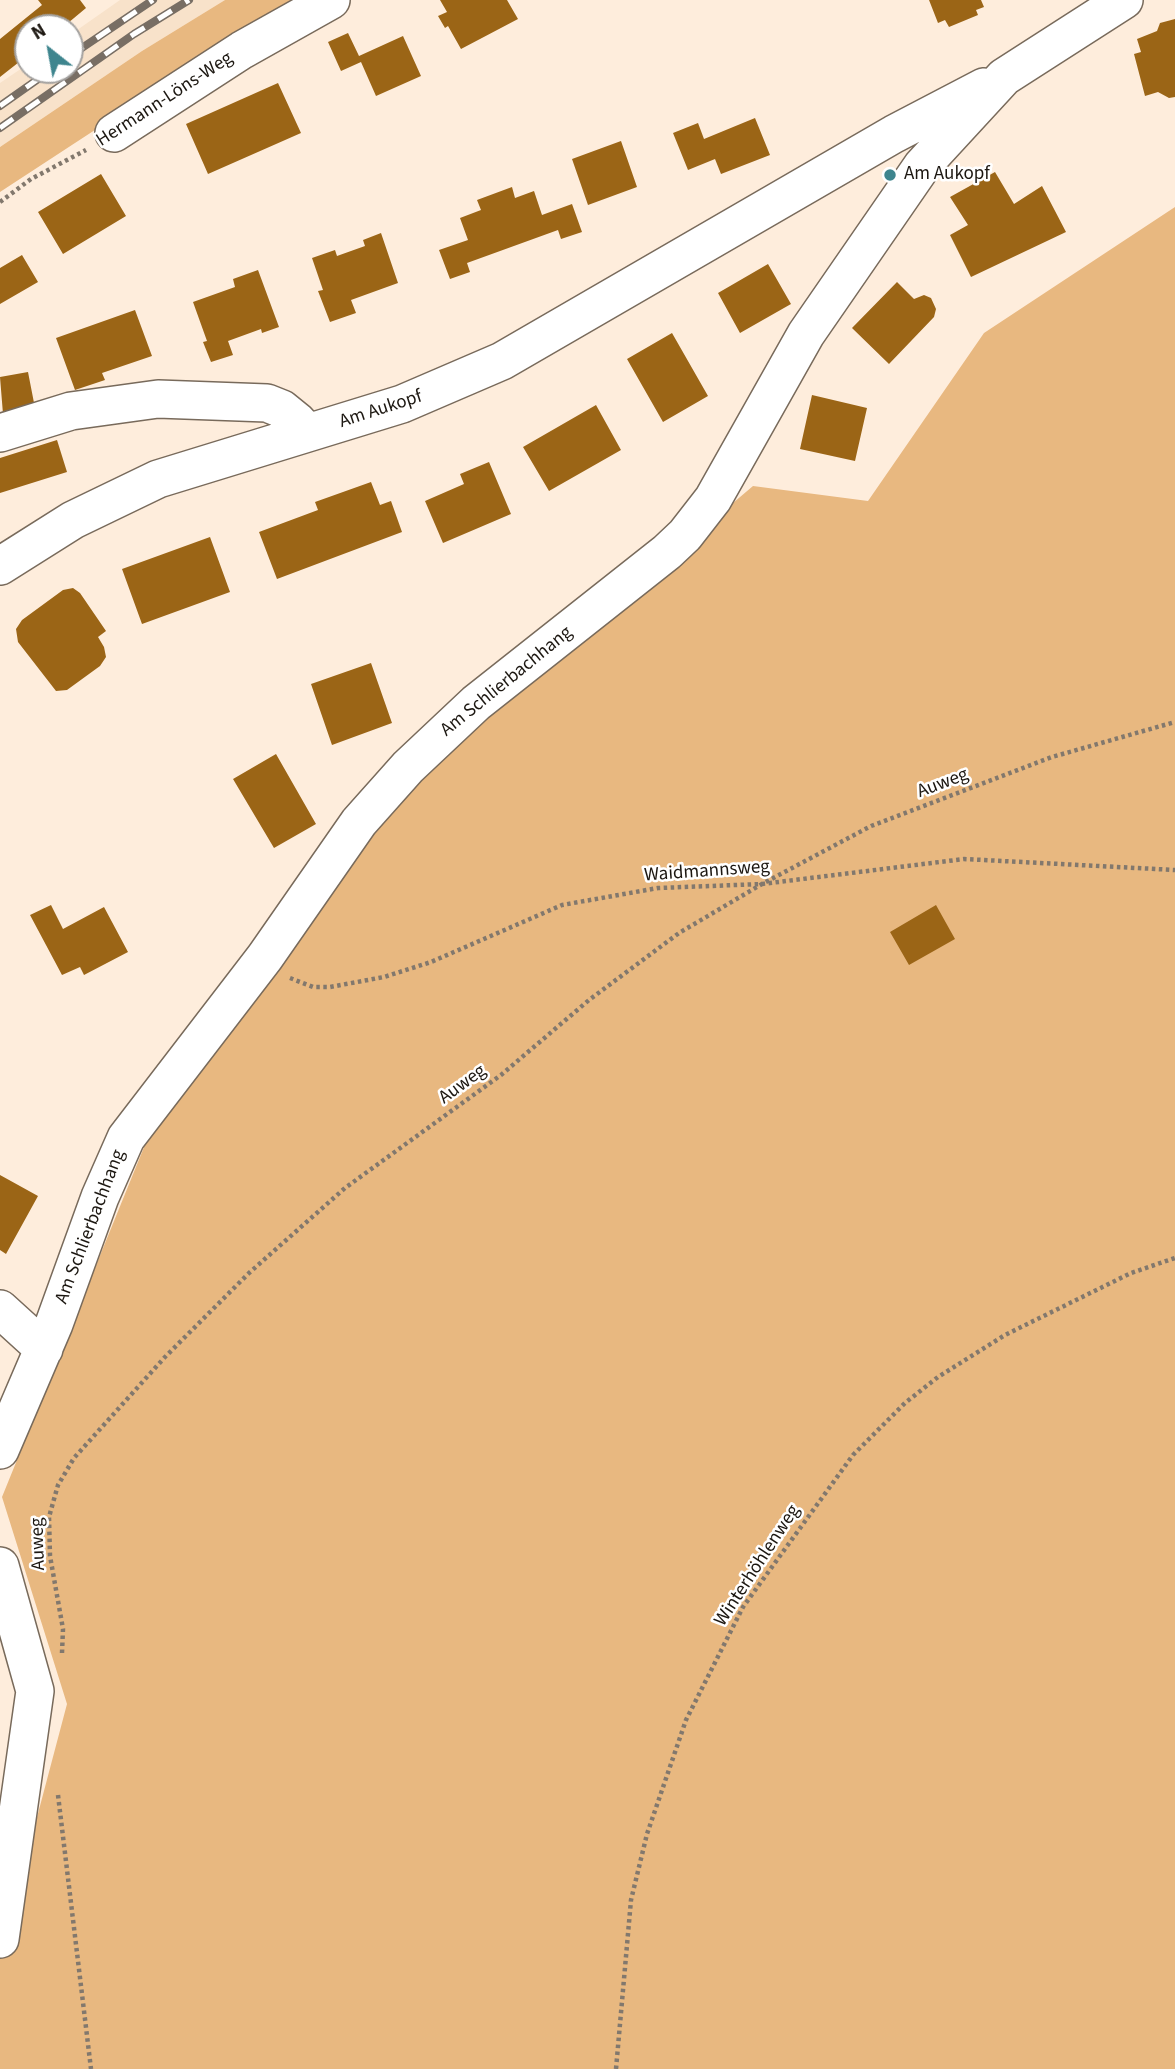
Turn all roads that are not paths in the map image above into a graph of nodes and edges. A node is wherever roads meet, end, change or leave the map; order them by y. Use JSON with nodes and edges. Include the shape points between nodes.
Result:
{"nodes":[{"id":1,"x":331,"y":0,"type":"edge"},
{"id":2,"x":1124,"y":0,"type":"edge"},
{"id":3,"x":1004,"y":77,"type":"junction"},
{"id":4,"x":114,"y":133,"type":"road end"},
{"id":5,"x":0,"y":433,"type":"edge"},
{"id":6,"x":302,"y":434,"type":"junction"},
{"id":7,"x":0,"y":566,"type":"edge"},
{"id":8,"x":0,"y":1309,"type":"edge"},
{"id":9,"x":44,"y":1349,"type":"junction"},
{"id":10,"x":0,"y":1450,"type":"edge"},
{"id":11,"x":0,"y":1566,"type":"edge"},
{"id":12,"x":0,"y":1939,"type":"edge"}],
"edges":[{"from":1,"to":4,"type":"street","name":"Hermann-Löns-Weg"},
{"from":2,"to":3,"type":"street","name":"Am Schlierbachhang"},
{"from":3,"to":6,"type":"street","name":"Am Aukopf","via":[[923,118],[502,361],[412,401]]},
{"from":3,"to":9,"type":"street","name":"Am Schlierbachhang","via":[[922,166],[852,264],[699,519],[667,552],[476,703],[408,767],[359,822],[265,957],[126,1138]]},
{"from":5,"to":6,"type":"street","via":[[71,411],[169,399],[267,403],[298,422]]},
{"from":6,"to":7,"type":"street","name":"Am Aukopf","via":[[158,479],[73,520]]},
{"from":8,"to":9,"type":"street"},
{"from":9,"to":10,"type":"street","name":"Am Schlierbachhang"},
{"from":11,"to":12,"type":"street","via":[[33,1677],[34,1708]]}]}
